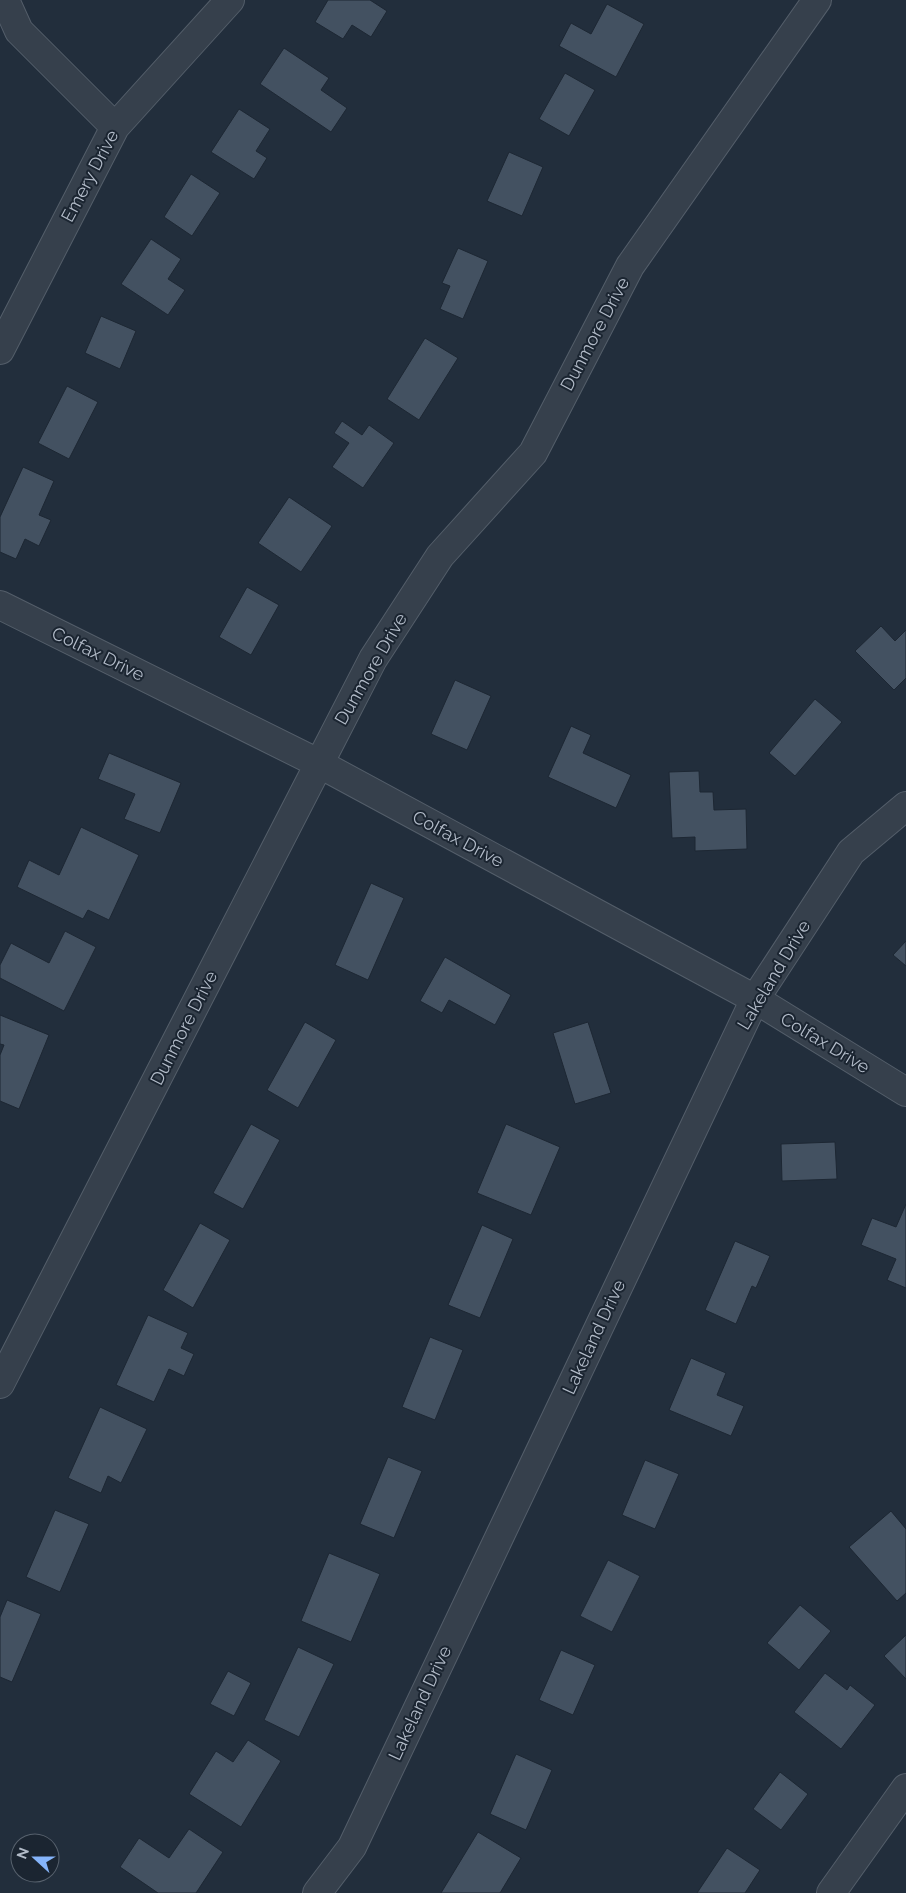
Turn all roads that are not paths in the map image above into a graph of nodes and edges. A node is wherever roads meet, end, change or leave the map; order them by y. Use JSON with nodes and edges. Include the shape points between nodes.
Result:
{"nodes":[{"id":1,"x":5,"y":0,"type":"edge"},
{"id":2,"x":230,"y":0,"type":"edge"},
{"id":3,"x":817,"y":0,"type":"edge"},
{"id":4,"x":114,"y":127,"type":"junction"},
{"id":5,"x":0,"y":350,"type":"edge"},
{"id":6,"x":0,"y":605,"type":"edge"},
{"id":7,"x":318,"y":763,"type":"junction"},
{"id":8,"x":906,"y":806,"type":"edge"},
{"id":9,"x":755,"y":1000,"type":"junction"},
{"id":10,"x":906,"y":1092,"type":"edge"},
{"id":11,"x":0,"y":1384,"type":"edge"},
{"id":12,"x":906,"y":1788,"type":"edge"},
{"id":13,"x":317,"y":1893,"type":"edge"},
{"id":14,"x":831,"y":1893,"type":"edge"}],
"edges":[{"from":1,"to":4,"type":"street","via":[[19,31]]},
{"from":2,"to":4,"type":"street","name":"Emery Drive"},
{"from":3,"to":7,"type":"street","name":"Dunmore Drive","via":[[630,266],[533,453],[440,556],[373,659]]},
{"from":4,"to":5,"type":"street","name":"Emery Drive"},
{"from":6,"to":7,"type":"street","name":"Colfax Drive"},
{"from":7,"to":9,"type":"street","name":"Colfax Drive"},
{"from":7,"to":11,"type":"street","name":"Dunmore Drive"},
{"from":8,"to":9,"type":"street","name":"Lakeland Drive","via":[[851,852]]},
{"from":9,"to":10,"type":"street","name":"Colfax Drive"},
{"from":9,"to":13,"type":"street","name":"Lakeland Drive","via":[[352,1846]]},
{"from":12,"to":14,"type":"street"}]}
